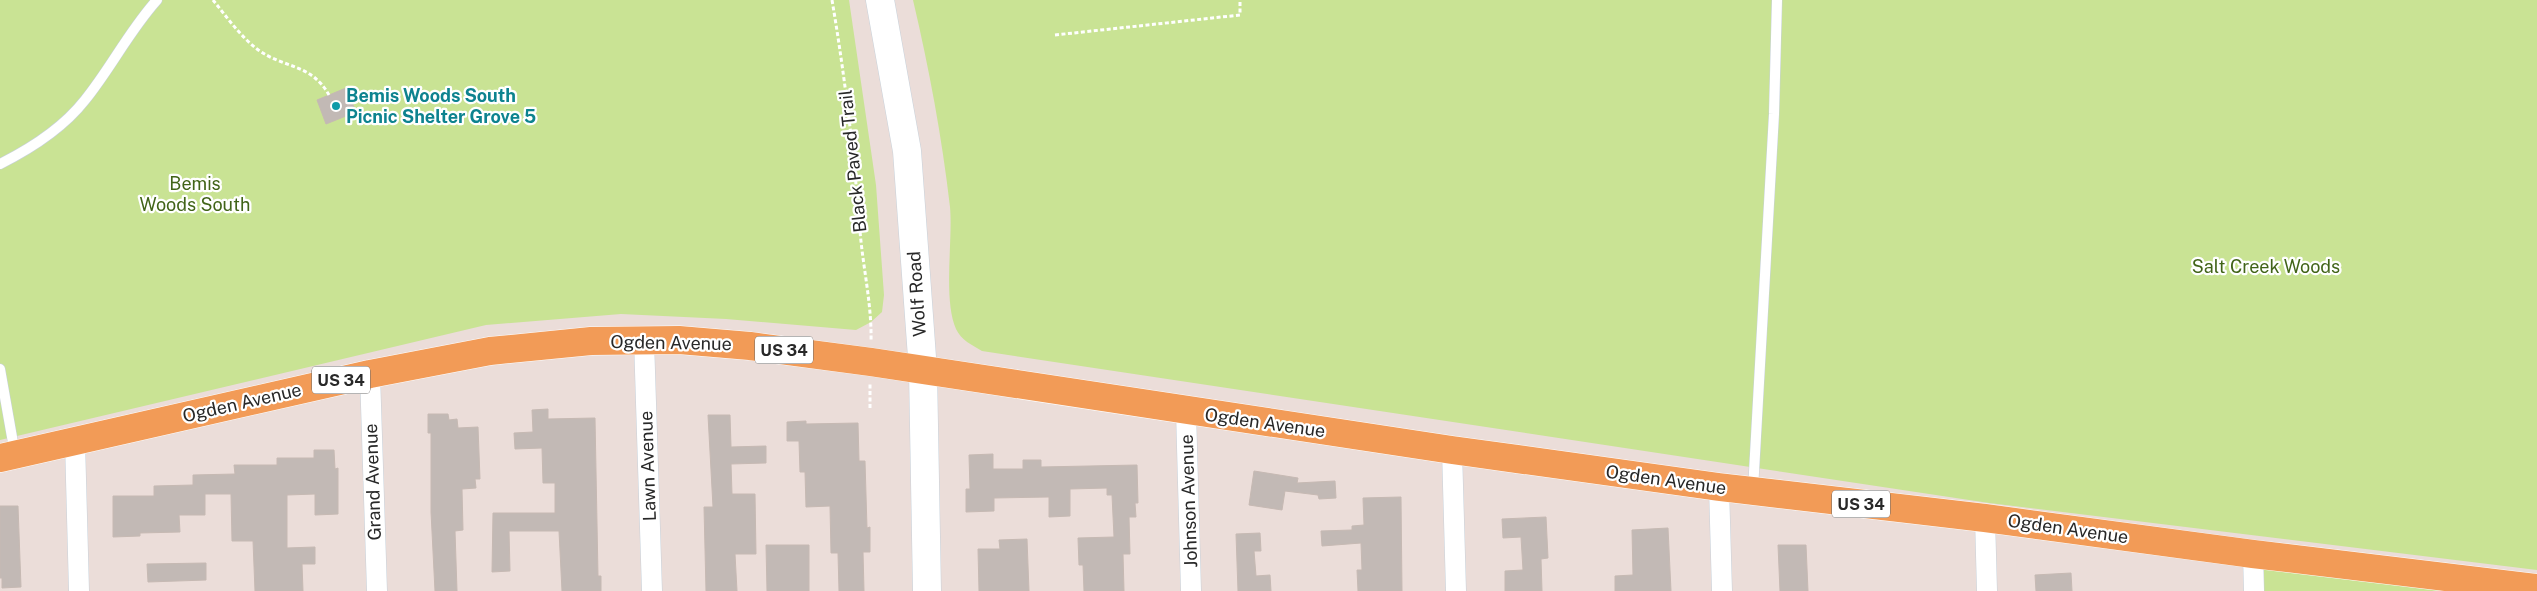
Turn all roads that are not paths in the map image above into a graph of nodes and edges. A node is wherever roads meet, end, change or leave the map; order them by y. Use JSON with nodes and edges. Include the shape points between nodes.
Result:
{"nodes":[{"id":1,"x":157,"y":0,"type":"edge"},
{"id":2,"x":880,"y":0,"type":"edge"},
{"id":3,"x":1777,"y":0,"type":"edge"},
{"id":4,"x":0,"y":164,"type":"edge"},
{"id":5,"x":644,"y":340,"type":"junction"},
{"id":6,"x":0,"y":369,"type":"edge"},
{"id":7,"x":923,"y":371,"type":"junction"},
{"id":8,"x":370,"y":374,"type":"junction"},
{"id":9,"x":1186,"y":411,"type":"junction"},
{"id":10,"x":75,"y":442,"type":"junction"},
{"id":11,"x":1452,"y":450,"type":"junction"},
{"id":12,"x":7,"y":457,"type":"edge"},
{"id":13,"x":1719,"y":487,"type":"junction"},
{"id":14,"x":1753,"y":491,"type":"junction"},
{"id":15,"x":1985,"y":518,"type":"junction"},
{"id":16,"x":2253,"y":554,"type":"junction"},
{"id":17,"x":2537,"y":588,"type":"edge"},
{"id":18,"x":79,"y":591,"type":"edge"},
{"id":19,"x":377,"y":591,"type":"edge"},
{"id":20,"x":652,"y":591,"type":"edge"},
{"id":21,"x":927,"y":591,"type":"edge"},
{"id":22,"x":1191,"y":591,"type":"edge"},
{"id":23,"x":1456,"y":591,"type":"edge"},
{"id":24,"x":1722,"y":591,"type":"edge"},
{"id":25,"x":1987,"y":591,"type":"edge"},
{"id":26,"x":2254,"y":591,"type":"edge"}],
"edges":[{"from":1,"to":4,"type":"lane","via":[[86,100],[34,144]]},
{"from":2,"to":7,"type":"main road","name":"Wolf Road","via":[[907,151]]},
{"from":3,"to":14,"type":"lane","via":[[1774,114]]},
{"from":5,"to":7,"type":"main road","name":"Ogden Avenue","number":"US 34","via":[[750,346]]},
{"from":5,"to":8,"type":"main road","name":"Ogden Avenue","number":"US 34","via":[[490,351]]},
{"from":5,"to":20,"type":"street","name":"Lawn Avenue"},
{"from":6,"to":12,"type":"lane"},
{"from":7,"to":9,"type":"main road","name":"Ogden Avenue","number":"US 34"},
{"from":7,"to":21,"type":"main road","name":"Wolf Road"},
{"from":8,"to":10,"type":"main road","name":"Ogden Avenue","number":"US 34"},
{"from":8,"to":19,"type":"street","name":"Grand Avenue"},
{"from":9,"to":11,"type":"main road","name":"Ogden Avenue","number":"US 34"},
{"from":9,"to":22,"type":"street","name":"Johnson Avenue"},
{"from":10,"to":12,"type":"main road","name":"Ogden Avenue","number":"US 34"},
{"from":10,"to":18,"type":"street"},
{"from":11,"to":13,"type":"main road","name":"Ogden Avenue","number":"US 34"},
{"from":11,"to":23,"type":"street"},
{"from":13,"to":14,"type":"main road","name":"Ogden Avenue","number":"US 34"},
{"from":13,"to":24,"type":"street"},
{"from":14,"to":15,"type":"main road","name":"Ogden Avenue","number":"US 34"},
{"from":15,"to":16,"type":"main road","name":"Ogden Avenue","number":"US 34"},
{"from":15,"to":25,"type":"street"},
{"from":16,"to":17,"type":"main road","name":"Ogden Avenue","number":"US 34"},
{"from":16,"to":26,"type":"street"}]}
